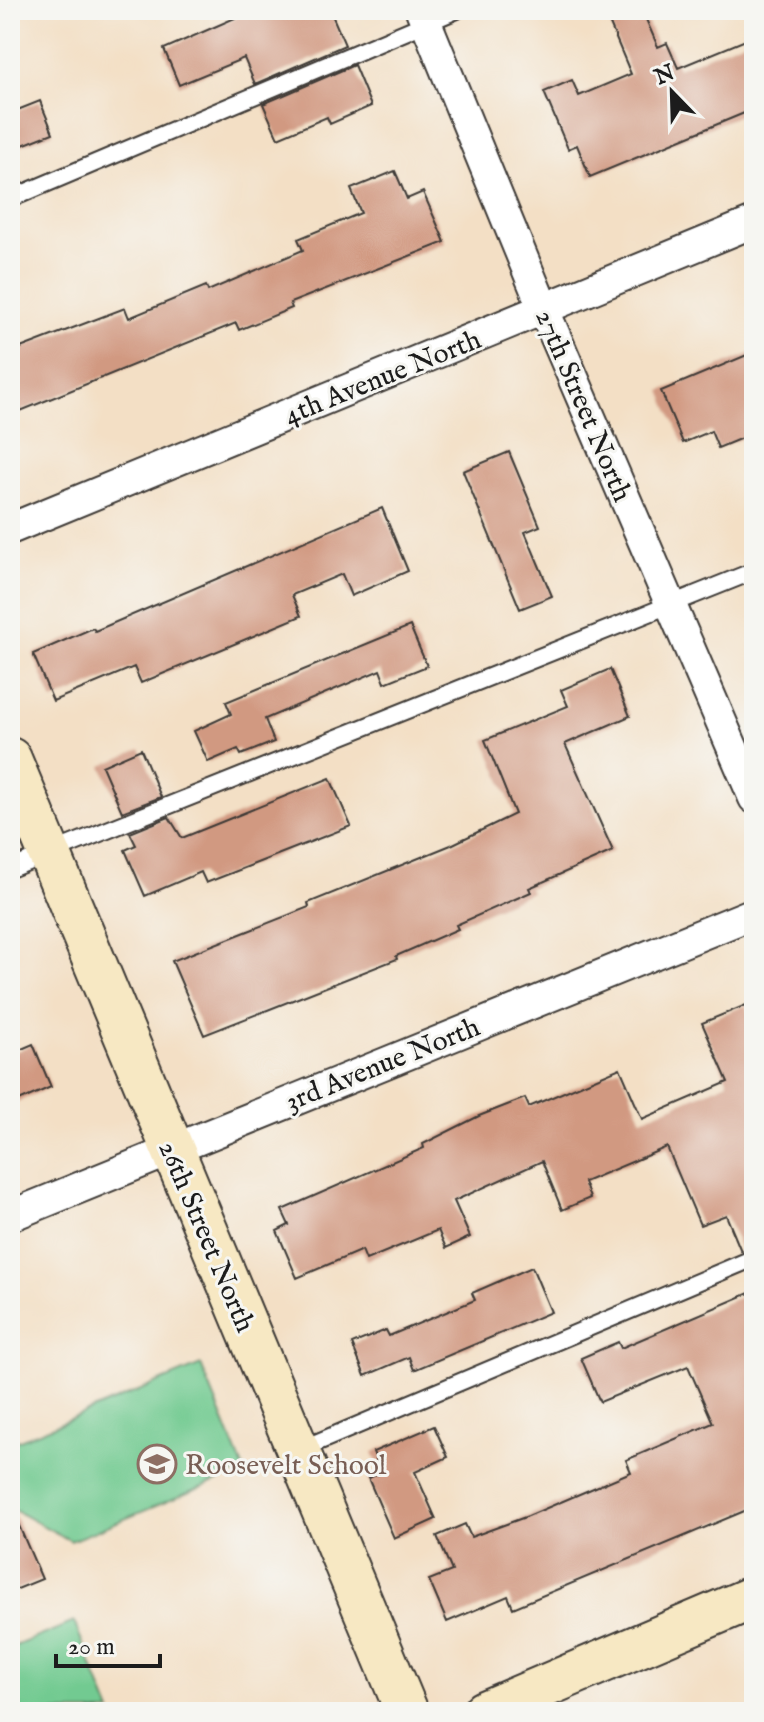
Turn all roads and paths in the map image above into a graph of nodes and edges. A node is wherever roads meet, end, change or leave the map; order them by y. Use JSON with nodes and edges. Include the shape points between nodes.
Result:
{"nodes":[{"id":1,"x":457,"y":10,"type":"edge"},
{"id":2,"x":424,"y":16,"type":"edge"},
{"id":3,"x":10,"y":199,"type":"edge"},
{"id":4,"x":754,"y":222,"type":"edge"},
{"id":5,"x":544,"y":310,"type":"junction"},
{"id":6,"x":10,"y":529,"type":"edge"},
{"id":7,"x":754,"y":571,"type":"edge"},
{"id":8,"x":671,"y":605,"type":"junction"},
{"id":9,"x":10,"y":759,"type":"edge"},
{"id":10,"x":754,"y":798,"type":"edge"},
{"id":11,"x":48,"y":852,"type":"junction"},
{"id":12,"x":10,"y":869,"type":"edge"},
{"id":13,"x":754,"y":913,"type":"edge"},
{"id":14,"x":171,"y":1148,"type":"junction"},
{"id":15,"x":10,"y":1216,"type":"edge"},
{"id":16,"x":754,"y":1258,"type":"edge"},
{"id":17,"x":297,"y":1450,"type":"junction"},
{"id":18,"x":754,"y":1597,"type":"edge"},
{"id":19,"x":407,"y":1712,"type":"edge"},
{"id":20,"x":484,"y":1712,"type":"edge"}],
"edges":[{"from":1,"to":2,"type":"lane"},
{"from":2,"to":3,"type":"lane"},
{"from":2,"to":5,"type":"street","name":"27th Street North"},
{"from":4,"to":5,"type":"street","name":"4th Avenue North"},
{"from":5,"to":6,"type":"street","name":"4th Avenue North"},
{"from":5,"to":8,"type":"street","name":"27th Street North"},
{"from":7,"to":8,"type":"lane"},
{"from":8,"to":10,"type":"street","name":"27th Street North"},
{"from":8,"to":11,"type":"lane"},
{"from":9,"to":11,"type":"street","name":"26th Street North"},
{"from":11,"to":12,"type":"lane"},
{"from":11,"to":14,"type":"street","name":"26th Street North"},
{"from":13,"to":14,"type":"street","name":"3rd Avenue North"},
{"from":14,"to":15,"type":"street","name":"3rd Avenue North"},
{"from":14,"to":17,"type":"street","name":"26th Street North"},
{"from":16,"to":17,"type":"lane"},
{"from":17,"to":19,"type":"street","name":"26th Street North"},
{"from":18,"to":20,"type":"street"}]}
